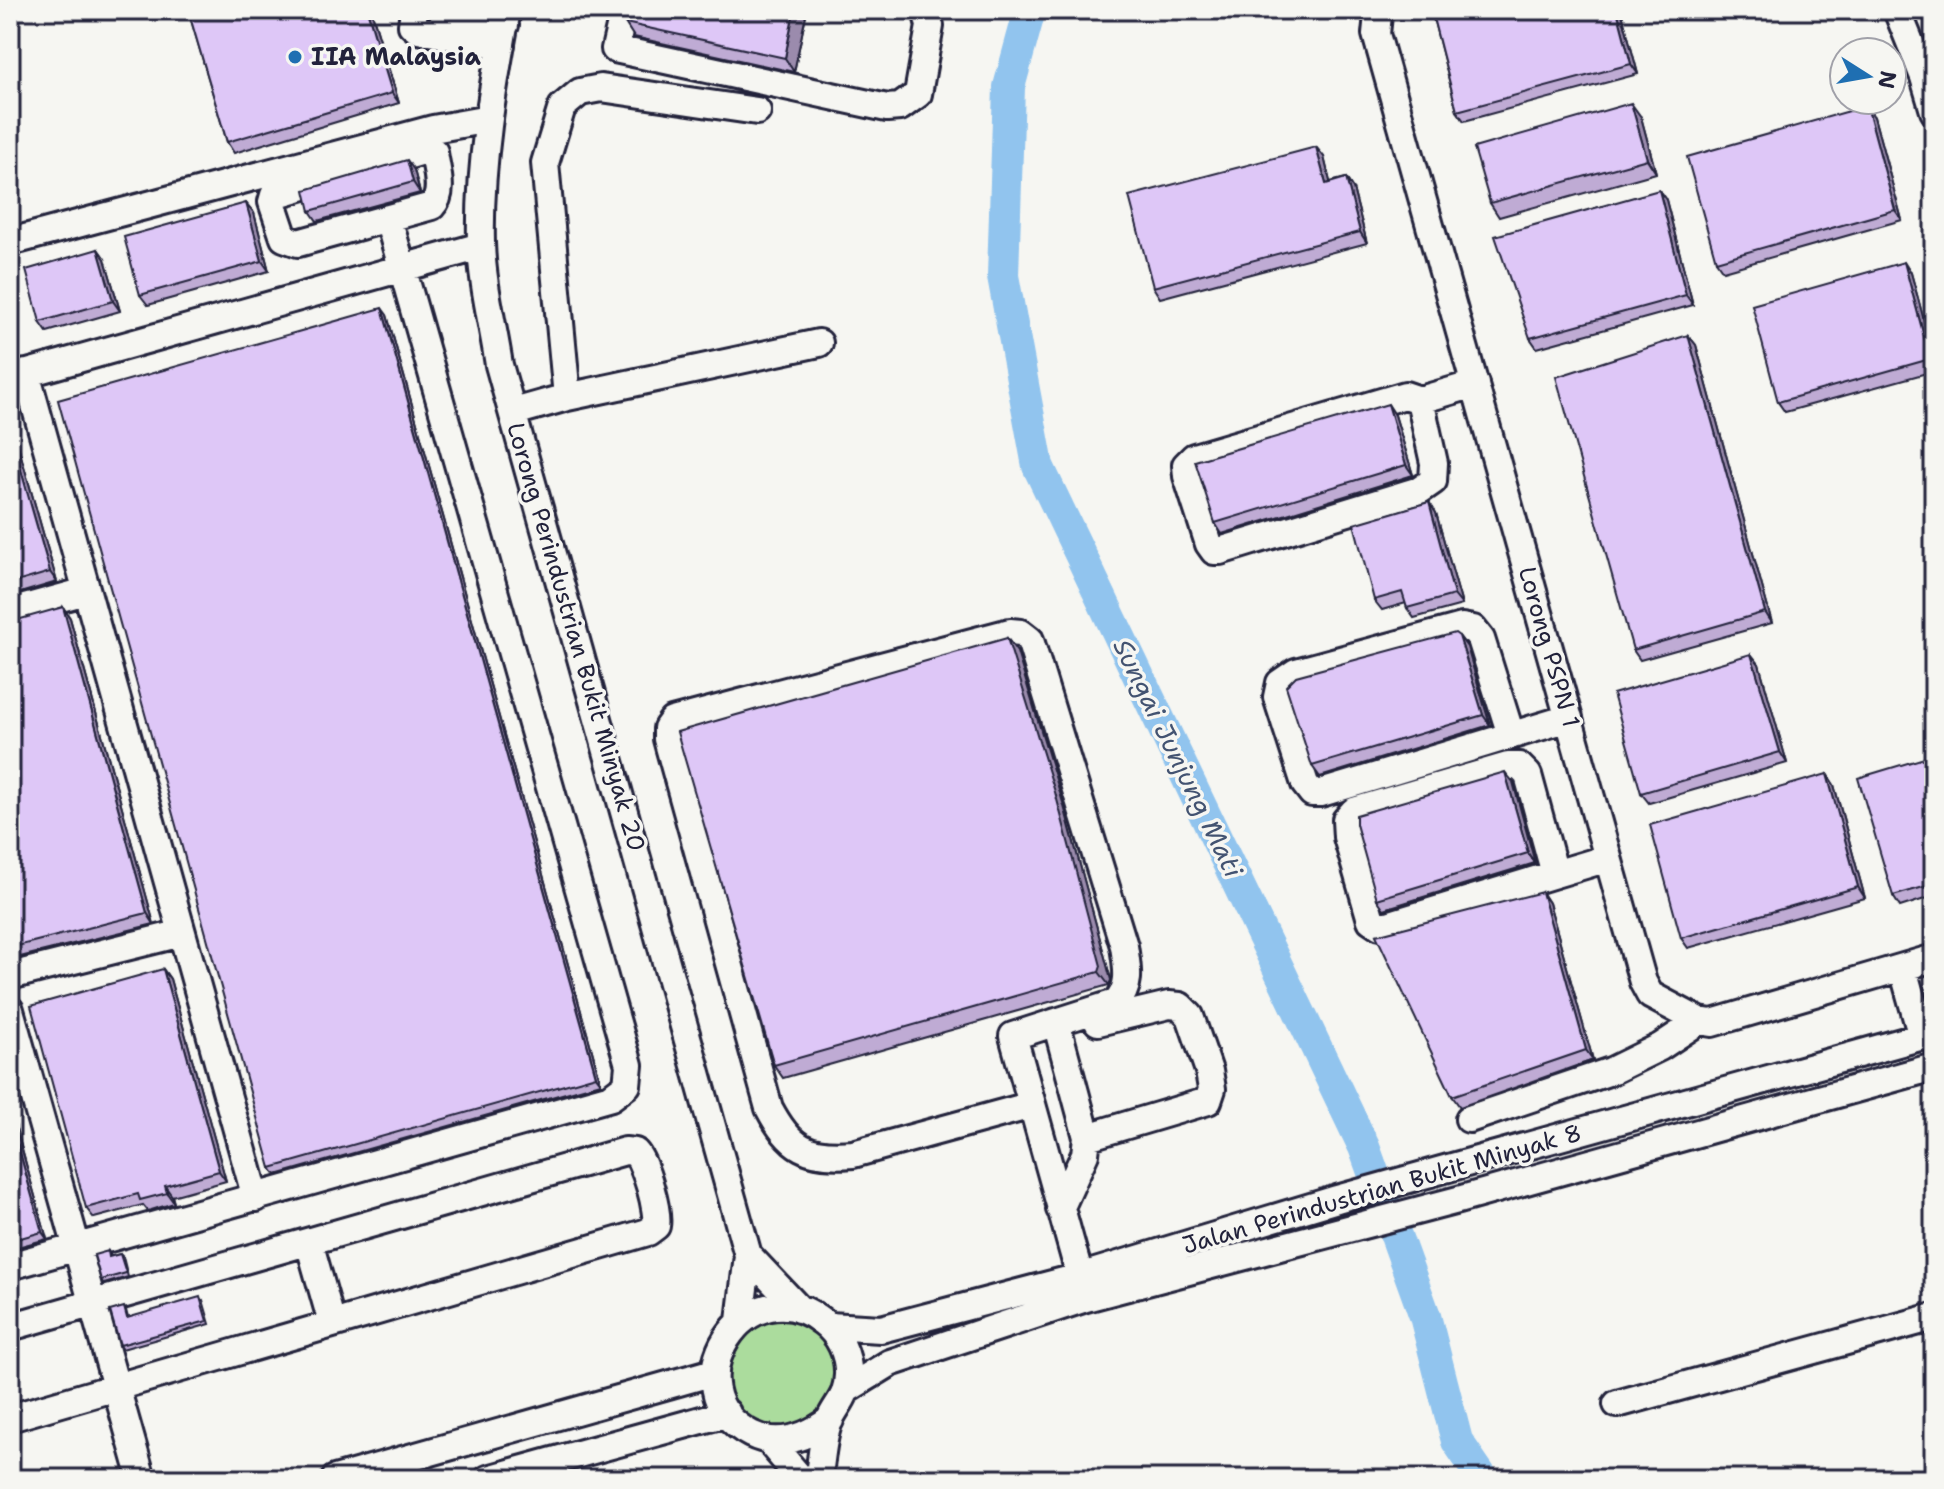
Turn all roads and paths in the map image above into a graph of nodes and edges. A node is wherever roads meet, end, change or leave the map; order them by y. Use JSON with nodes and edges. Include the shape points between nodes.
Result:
{"nodes":[{"id":1,"x":414,"y":10,"type":"edge"},
{"id":2,"x":441,"y":10,"type":"edge"},
{"id":3,"x":624,"y":10,"type":"edge"},
{"id":4,"x":926,"y":10,"type":"edge"},
{"id":5,"x":1381,"y":10,"type":"edge"},
{"id":6,"x":1897,"y":10,"type":"edge"},
{"id":7,"x":504,"y":27,"type":"edge"},
{"id":8,"x":757,"y":111,"type":"dead end"},
{"id":9,"x":1934,"y":111,"type":"edge"},
{"id":10,"x":489,"y":119,"type":"junction"},
{"id":11,"x":388,"y":218,"type":"junction"},
{"id":12,"x":10,"y":242,"type":"edge"},
{"id":13,"x":481,"y":246,"type":"junction"},
{"id":14,"x":403,"y":267,"type":"junction"},
{"id":15,"x":819,"y":343,"type":"dead end"},
{"id":16,"x":18,"y":376,"type":"edge"},
{"id":17,"x":1475,"y":384,"type":"junction"},
{"id":18,"x":567,"y":397,"type":"junction"},
{"id":19,"x":1420,"y":400,"type":"junction"},
{"id":20,"x":514,"y":412,"type":"junction"},
{"id":21,"x":86,"y":591,"type":"junction"},
{"id":22,"x":10,"y":612,"type":"edge"},
{"id":23,"x":1569,"y":718,"type":"junction"},
{"id":24,"x":1511,"y":735,"type":"junction"},
{"id":25,"x":1608,"y":858,"type":"junction"},
{"id":26,"x":1555,"y":874,"type":"junction"},
{"id":27,"x":182,"y":933,"type":"junction"},
{"id":28,"x":1934,"y":958,"type":"edge"},
{"id":29,"x":1903,"y":969,"type":"junction"},
{"id":30,"x":10,"y":976,"type":"edge"},
{"id":31,"x":10,"y":1010,"type":"edge"},
{"id":32,"x":1100,"y":1015,"type":"junction"},
{"id":33,"x":1699,"y":1021,"type":"junction"},
{"id":34,"x":1058,"y":1028,"type":"junction"},
{"id":35,"x":1928,"y":1035,"type":"edge"},
{"id":36,"x":1934,"y":1067,"type":"edge"},
{"id":37,"x":1032,"y":1105,"type":"junction"},
{"id":38,"x":1469,"y":1119,"type":"dead end"},
{"id":39,"x":1087,"y":1137,"type":"junction"},
{"id":40,"x":256,"y":1198,"type":"junction"},
{"id":41,"x":1060,"y":1209,"type":"junction"},
{"id":42,"x":309,"y":1242,"type":"junction"},
{"id":43,"x":77,"y":1248,"type":"junction"},
{"id":44,"x":748,"y":1255,"type":"junction"},
{"id":45,"x":10,"y":1266,"type":"edge"},
{"id":46,"x":1083,"y":1288,"type":"junction"},
{"id":47,"x":93,"y":1304,"type":"junction"},
{"id":48,"x":799,"y":1309,"type":"junction"},
{"id":49,"x":1934,"y":1317,"type":"edge"},
{"id":50,"x":740,"y":1321,"type":"junction"},
{"id":51,"x":332,"y":1323,"type":"junction"},
{"id":52,"x":829,"y":1326,"type":"junction"},
{"id":53,"x":10,"y":1327,"type":"edge"},
{"id":54,"x":714,"y":1372,"type":"junction"},
{"id":55,"x":117,"y":1388,"type":"junction"},
{"id":56,"x":846,"y":1390,"type":"junction"},
{"id":57,"x":1617,"y":1404,"type":"dead end"},
{"id":58,"x":727,"y":1413,"type":"junction"},
{"id":59,"x":10,"y":1418,"type":"edge"},
{"id":60,"x":830,"y":1420,"type":"junction"},
{"id":61,"x":767,"y":1439,"type":"junction"},
{"id":62,"x":142,"y":1479,"type":"edge"},
{"id":63,"x":335,"y":1479,"type":"edge"},
{"id":64,"x":488,"y":1479,"type":"edge"},
{"id":65,"x":801,"y":1479,"type":"edge"},
{"id":66,"x":818,"y":1479,"type":"edge"}],
"edges":[{"from":1,"to":7,"type":"street","via":[[412,25],[418,30]]},
{"from":2,"to":7,"type":"street"},
{"from":3,"to":4,"type":"street","via":[[615,49],[887,108],[900,107],[918,94],[930,26]]},
{"from":5,"to":17,"type":"street","name":"Lorong PSPN 1","via":[[1376,34]]},
{"from":6,"to":9,"type":"street"},
{"from":7,"to":10,"type":"street","name":"Lorong Perindustrian Bukit Minyak 20"},
{"from":8,"to":18,"type":"street","via":[[601,88],[580,92],[562,107],[545,163]]},
{"from":10,"to":12,"type":"street"},
{"from":10,"to":13,"type":"street","name":"Lorong Perindustrian Bukit Minyak 20"},
{"from":11,"to":11,"type":"street","via":[[293,243],[282,234],[272,202],[280,192],[425,150],[434,152],[438,200]]},
{"from":11,"to":14,"type":"street"},
{"from":13,"to":14,"type":"street"},
{"from":13,"to":20,"type":"street","name":"Lorong Perindustrian Bukit Minyak 20","via":[[499,365]]},
{"from":14,"to":16,"type":"street"},
{"from":14,"to":40,"type":"street","via":[[630,1075],[611,1097]]},
{"from":15,"to":18,"type":"street"},
{"from":16,"to":21,"type":"street"},
{"from":17,"to":19,"type":"street"},
{"from":17,"to":23,"type":"street","name":"Lorong PSPN 1"},
{"from":18,"to":20,"type":"street"},
{"from":19,"to":19,"type":"street","via":[[1405,395],[1194,457],[1186,465],[1187,476],[1209,544],[1220,551],[1420,490],[1433,481],[1434,463]]},
{"from":20,"to":44,"type":"street","name":"Lorong Perindustrian Bukit Minyak 20"},
{"from":21,"to":22,"type":"street"},
{"from":21,"to":27,"type":"street"},
{"from":23,"to":24,"type":"street"},
{"from":23,"to":25,"type":"street","name":"Lorong PSPN 1"},
{"from":24,"to":24,"type":"street","via":[[1312,793],[1277,697],[1280,683],[1296,672],[1462,627],[1473,629],[1481,639]]},
{"from":25,"to":26,"type":"street"},
{"from":25,"to":33,"type":"street","name":"Lorong PSPN 1","via":[[1650,995]]},
{"from":26,"to":26,"type":"street","via":[[1380,926],[1371,920],[1346,820],[1354,811],[1519,766],[1528,775]]},
{"from":27,"to":30,"type":"street"},
{"from":27,"to":40,"type":"street"},
{"from":28,"to":29,"type":"street"},
{"from":29,"to":33,"type":"street","via":[[1712,1023]]},
{"from":29,"to":35,"type":"street"},
{"from":31,"to":43,"type":"street"},
{"from":32,"to":34,"type":"street"},
{"from":32,"to":37,"type":"street","via":[[1124,995],[1129,975],[1124,946],[1030,640],[1021,633],[672,721],[667,739],[769,1108],[781,1131],[801,1148],[826,1156],[853,1154]]},
{"from":32,"to":39,"type":"street","via":[[1180,1006],[1190,1016],[1212,1089],[1208,1101]]},
{"from":33,"to":38,"type":"street","via":[[1611,1071]]},
{"from":34,"to":37,"type":"street","via":[[1013,1036]]},
{"from":34,"to":39,"type":"street"},
{"from":35,"to":46,"type":"street","name":"Jalan Perindustrian Bukit Minyak 8","via":[[1337,1199]]},
{"from":36,"to":46,"type":"street","name":"Jalan Perindustrian Bukit Minyak 8","via":[[1355,1228]]},
{"from":37,"to":41,"type":"street"},
{"from":39,"to":41,"type":"street","via":[[1085,1154]]},
{"from":40,"to":43,"type":"street"},
{"from":41,"to":46,"type":"street"},
{"from":42,"to":47,"type":"street"},
{"from":42,"to":51,"type":"street"},
{"from":42,"to":51,"type":"street","via":[[630,1151],[641,1160],[657,1216],[656,1226],[648,1232]]},
{"from":43,"to":45,"type":"street"},
{"from":43,"to":47,"type":"street"},
{"from":44,"to":48,"type":"street"},
{"from":44,"to":50,"type":"street"},
{"from":46,"to":52,"type":"street","name":"Jalan Perindustrian Bukit Minyak 8","via":[[881,1329]]},
{"from":46,"to":56,"type":"street","name":"Jalan Perindustrian Bukit Minyak 8","via":[[890,1363]]},
{"from":47,"to":53,"type":"street"},
{"from":47,"to":55,"type":"street"},
{"from":48,"to":50,"type":"street","via":[[768,1308]]},
{"from":48,"to":52,"type":"street"},
{"from":49,"to":57,"type":"street"},
{"from":50,"to":54,"type":"street","via":[[718,1352]]},
{"from":51,"to":55,"type":"street"},
{"from":52,"to":56,"type":"street","via":[[846,1356]]},
{"from":54,"to":58,"type":"street"},
{"from":54,"to":63,"type":"street"},
{"from":55,"to":59,"type":"street"},
{"from":55,"to":62,"type":"street"},
{"from":56,"to":60,"type":"street"},
{"from":58,"to":61,"type":"street","via":[[745,1430]]},
{"from":58,"to":64,"type":"street"},
{"from":60,"to":61,"type":"street","via":[[790,1440]]},
{"from":60,"to":66,"type":"street"},
{"from":61,"to":65,"type":"street"}]}
